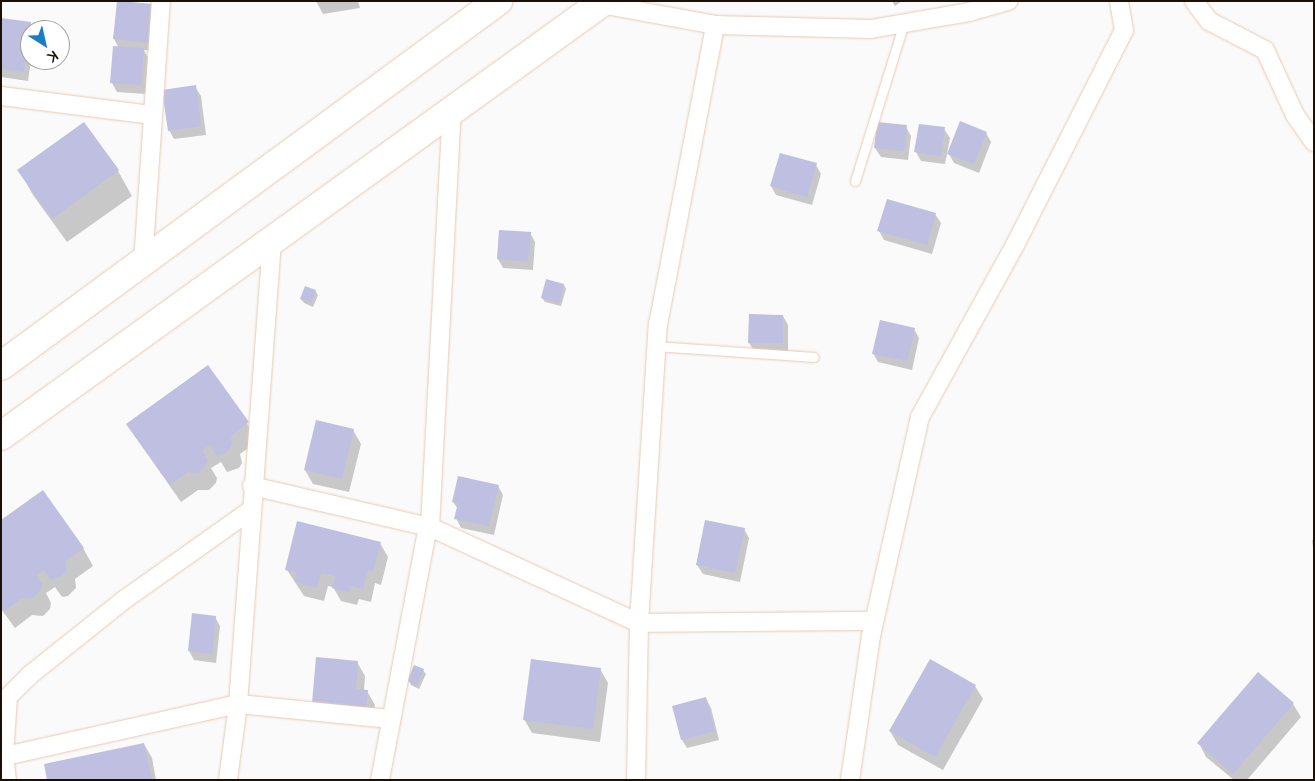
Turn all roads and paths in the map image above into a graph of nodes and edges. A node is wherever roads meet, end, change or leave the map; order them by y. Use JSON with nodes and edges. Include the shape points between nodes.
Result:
{"nodes":[{"id":1,"x":161,"y":1,"type":"edge"},
{"id":2,"x":1008,"y":1,"type":"edge"},
{"id":3,"x":1119,"y":1,"type":"edge"},
{"id":4,"x":1194,"y":1,"type":"edge"},
{"id":5,"x":602,"y":3,"type":"edge"},
{"id":6,"x":483,"y":6,"type":"edge"},
{"id":7,"x":904,"y":23,"type":"junction"},
{"id":8,"x":715,"y":25,"type":"junction"},
{"id":9,"x":1,"y":96,"type":"edge"},
{"id":10,"x":452,"y":111,"type":"junction"},
{"id":11,"x":152,"y":115,"type":"junction"},
{"id":12,"x":1314,"y":142,"type":"edge"},
{"id":13,"x":855,"y":181,"type":"dead end"},
{"id":14,"x":272,"y":241,"type":"junction"},
{"id":15,"x":143,"y":263,"type":"junction"},
{"id":16,"x":656,"y":346,"type":"junction"},
{"id":17,"x":814,"y":357,"type":"dead end"},
{"id":18,"x":1,"y":366,"type":"edge"},
{"id":19,"x":1,"y":436,"type":"edge"},
{"id":20,"x":252,"y":486,"type":"junction"},
{"id":21,"x":251,"y":510,"type":"junction"},
{"id":22,"x":429,"y":527,"type":"junction"},
{"id":23,"x":874,"y":620,"type":"junction"},
{"id":24,"x":639,"y":623,"type":"junction"},
{"id":25,"x":238,"y":704,"type":"junction"},
{"id":26,"x":390,"y":719,"type":"junction"},
{"id":27,"x":2,"y":757,"type":"edge"},
{"id":28,"x":7,"y":780,"type":"edge"},
{"id":29,"x":228,"y":780,"type":"edge"},
{"id":30,"x":380,"y":780,"type":"edge"},
{"id":31,"x":636,"y":780,"type":"edge"},
{"id":32,"x":850,"y":780,"type":"edge"}],
"edges":[{"from":1,"to":11,"type":"street"},
{"from":2,"to":7,"type":"street","via":[[969,12]]},
{"from":3,"to":23,"type":"street","via":[[1124,30],[1015,245],[920,417]]},
{"from":4,"to":12,"type":"street","via":[[1208,22],[1266,50],[1295,115]]},
{"from":5,"to":8,"type":"street"},
{"from":5,"to":10,"type":"main road"},
{"from":6,"to":15,"type":"main road"},
{"from":7,"to":8,"type":"street","via":[[871,29]]},
{"from":7,"to":13,"type":"lane"},
{"from":8,"to":16,"type":"street"},
{"from":9,"to":11,"type":"street"},
{"from":10,"to":14,"type":"main road"},
{"from":10,"to":22,"type":"street"},
{"from":11,"to":15,"type":"street"},
{"from":14,"to":19,"type":"main road"},
{"from":14,"to":20,"type":"street"},
{"from":15,"to":18,"type":"main road"},
{"from":16,"to":17,"type":"lane"},
{"from":16,"to":24,"type":"street"},
{"from":20,"to":21,"type":"street"},
{"from":20,"to":22,"type":"street"},
{"from":21,"to":25,"type":"street"},
{"from":21,"to":27,"type":"street","via":[[124,600],[30,675],[8,697]]},
{"from":22,"to":24,"type":"street"},
{"from":22,"to":26,"type":"street"},
{"from":23,"to":24,"type":"street"},
{"from":23,"to":32,"type":"street"},
{"from":24,"to":31,"type":"street"},
{"from":25,"to":26,"type":"street"},
{"from":25,"to":27,"type":"street"},
{"from":25,"to":29,"type":"street"},
{"from":26,"to":30,"type":"street"},
{"from":27,"to":28,"type":"street"}]}
